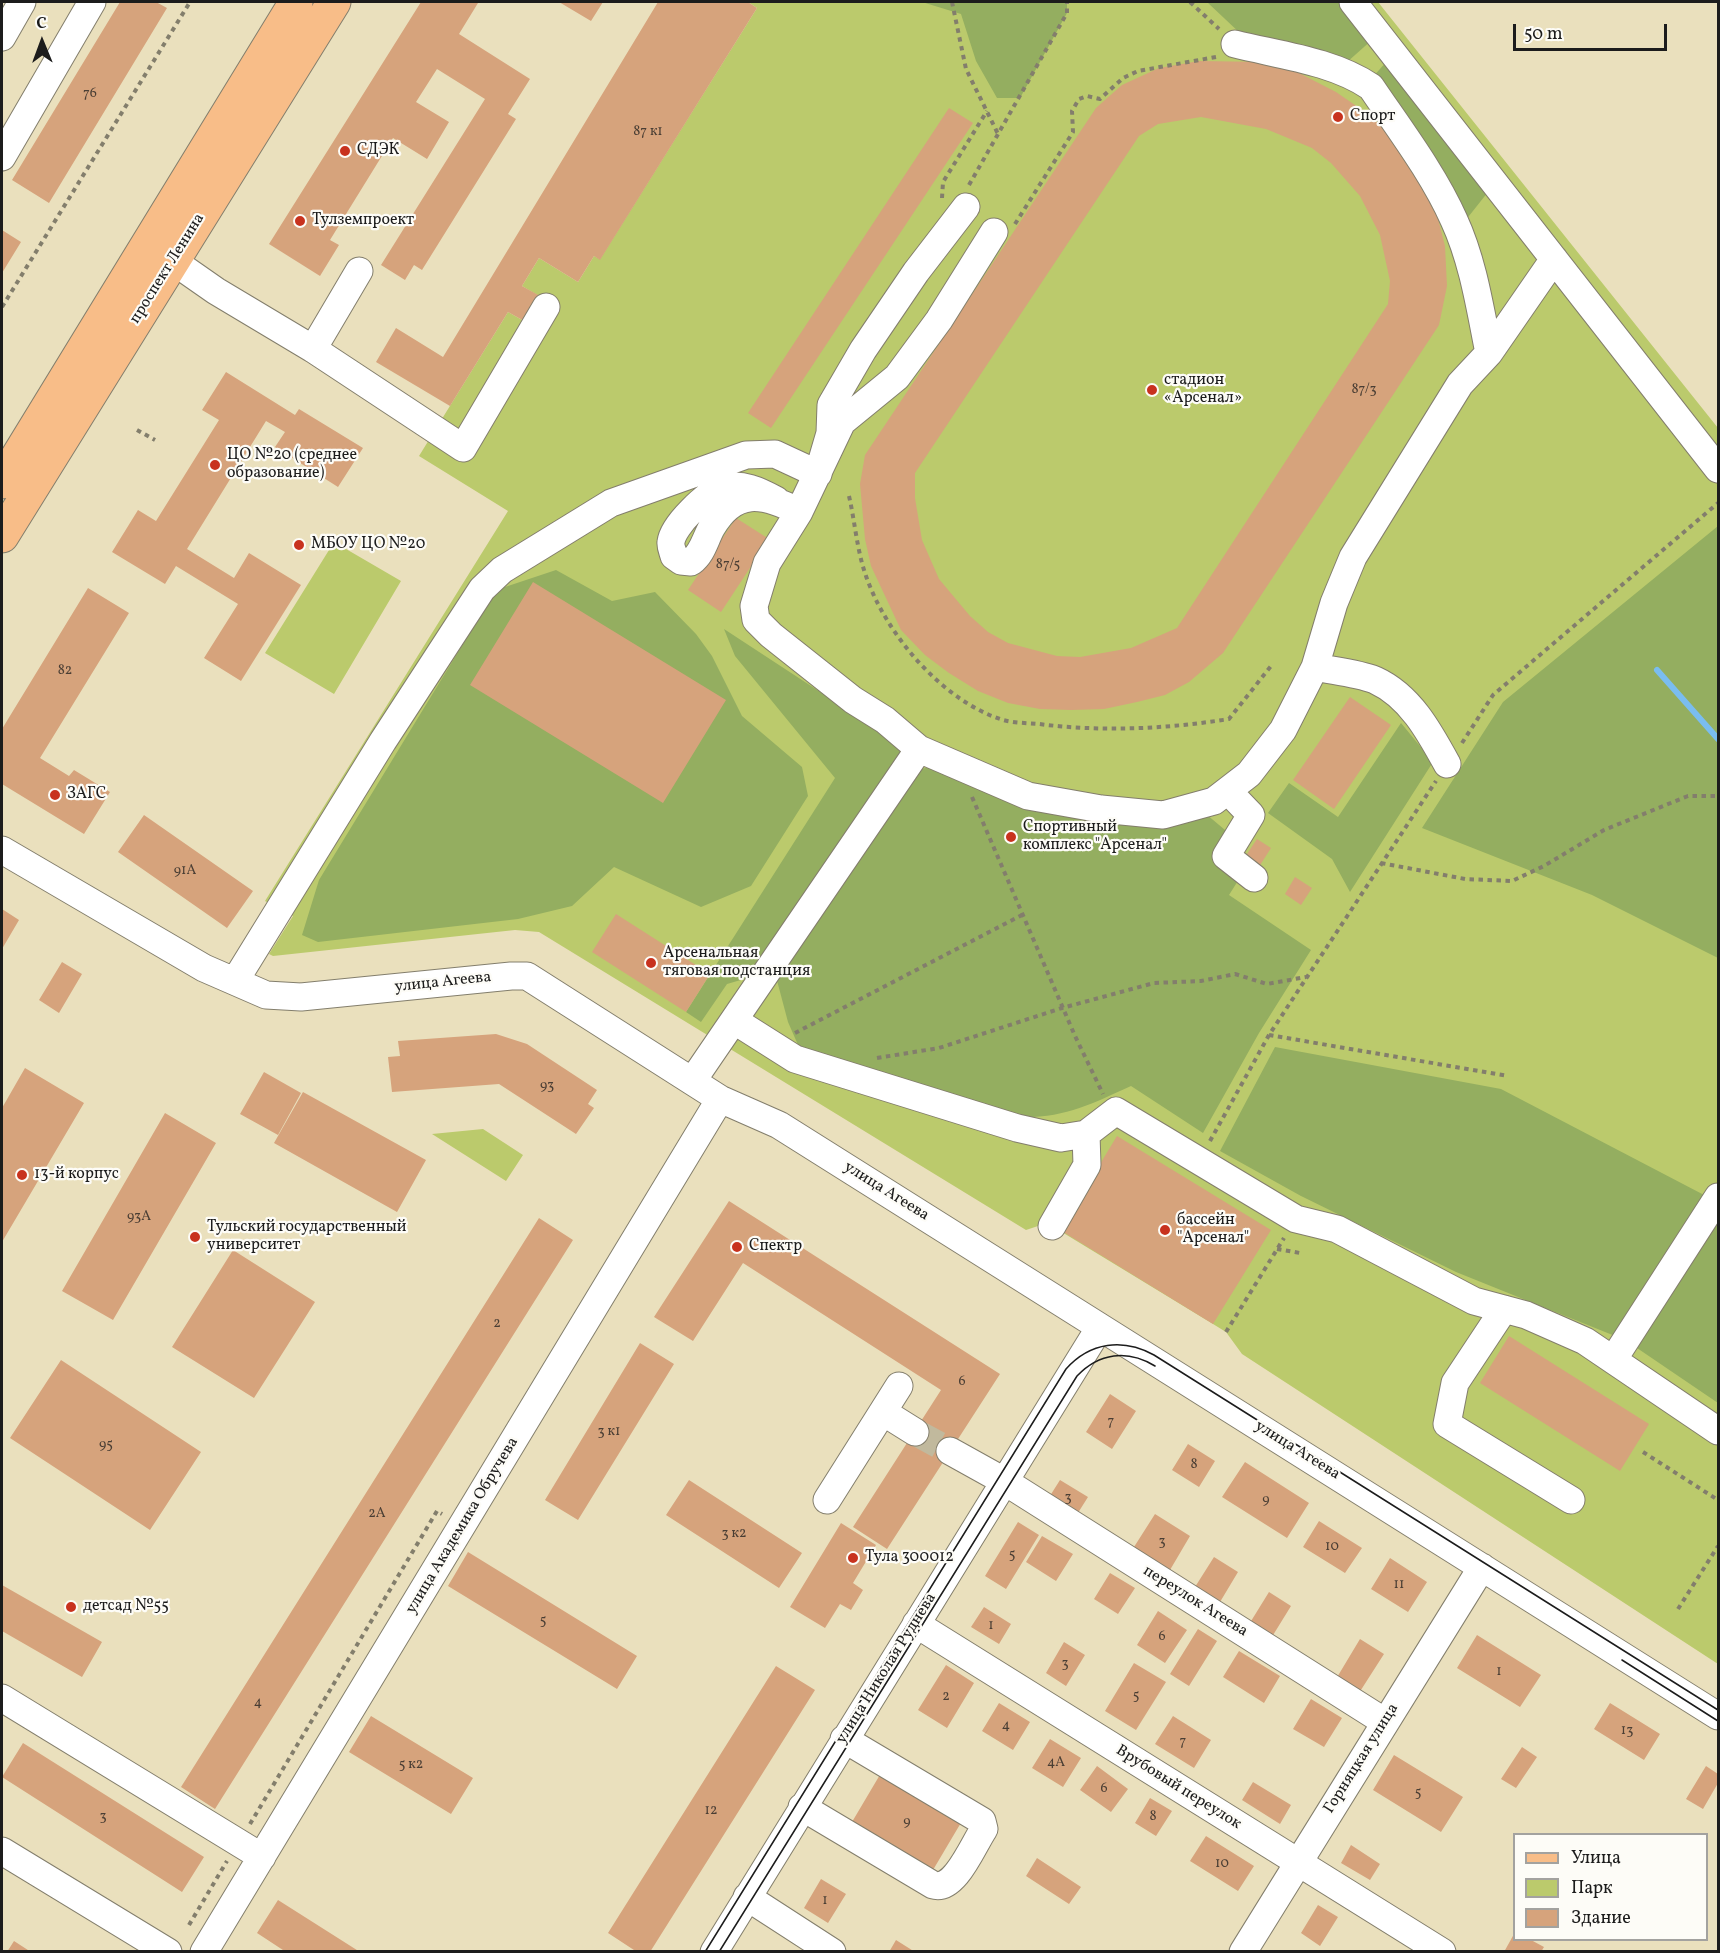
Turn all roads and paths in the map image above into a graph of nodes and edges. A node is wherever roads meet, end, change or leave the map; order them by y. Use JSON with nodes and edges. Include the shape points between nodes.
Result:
{"nodes":[{"id":1,"x":22,"y":2,"type":"edge"},
{"id":2,"x":92,"y":2,"type":"edge"},
{"id":3,"x":190,"y":2,"type":"edge"},
{"id":4,"x":334,"y":2,"type":"edge"},
{"id":5,"x":952,"y":2,"type":"edge"},
{"id":6,"x":1067,"y":2,"type":"edge"},
{"id":7,"x":1190,"y":2,"type":"edge"},
{"id":8,"x":1353,"y":2,"type":"edge"},
{"id":9,"x":286,"y":6,"type":"edge"},
{"id":10,"x":2,"y":37,"type":"edge"},
{"id":11,"x":1235,"y":44,"type":"junction"},
{"id":12,"x":1390,"y":46,"type":"junction"},
{"id":13,"x":1357,"y":78,"type":"junction"},
{"id":14,"x":987,"y":111,"type":"junction"},
{"id":15,"x":998,"y":134,"type":"junction"},
{"id":16,"x":2,"y":157,"type":"edge"},
{"id":17,"x":954,"y":205,"type":"junction"},
{"id":18,"x":994,"y":232,"type":"joint"},
{"id":19,"x":1554,"y":259,"type":"junction"},
{"id":20,"x":173,"y":261,"type":"junction"},
{"id":21,"x":359,"y":271,"type":"dead end"},
{"id":22,"x":2,"y":307,"type":"edge"},
{"id":23,"x":546,"y":307,"type":"dead end"},
{"id":24,"x":314,"y":349,"type":"junction"},
{"id":25,"x":1489,"y":353,"type":"junction"},
{"id":26,"x":137,"y":430,"type":"dead end"},
{"id":27,"x":155,"y":440,"type":"dead end"},
{"id":28,"x":1719,"y":469,"type":"edge"},
{"id":29,"x":818,"y":474,"type":"junction"},
{"id":30,"x":2,"y":482,"type":"edge"},
{"id":31,"x":849,"y":496,"type":"dead end"},
{"id":32,"x":1719,"y":503,"type":"edge"},
{"id":33,"x":2,"y":536,"type":"edge"},
{"id":34,"x":1270,"y":666,"type":"dead end"},
{"id":35,"x":1315,"y":667,"type":"junction"},
{"id":36,"x":919,"y":749,"type":"junction"},
{"id":37,"x":1448,"y":764,"type":"junction"},
{"id":38,"x":959,"y":765,"type":"junction"},
{"id":39,"x":1228,"y":792,"type":"junction"},
{"id":40,"x":1719,"y":796,"type":"edge"},
{"id":41,"x":2,"y":850,"type":"edge"},
{"id":42,"x":1381,"y":863,"type":"junction"},
{"id":43,"x":1254,"y":878,"type":"dead end"},
{"id":44,"x":1022,"y":915,"type":"junction"},
{"id":45,"x":1306,"y":976,"type":"junction"},
{"id":46,"x":235,"y":981,"type":"junction"},
{"id":47,"x":1062,"y":1008,"type":"junction"},
{"id":48,"x":735,"y":1021,"type":"junction"},
{"id":49,"x":1269,"y":1035,"type":"junction"},
{"id":50,"x":786,"y":1038,"type":"dead end"},
{"id":51,"x":873,"y":1059,"type":"dead end"},
{"id":52,"x":1508,"y":1076,"type":"dead end"},
{"id":53,"x":693,"y":1080,"type":"junction"},
{"id":54,"x":720,"y":1099,"type":"junction"},
{"id":55,"x":1116,"y":1111,"type":"junction"},
{"id":56,"x":1086,"y":1134,"type":"junction"},
{"id":57,"x":1200,"y":1160,"type":"junction"},
{"id":58,"x":1719,"y":1197,"type":"edge"},
{"id":59,"x":1296,"y":1219,"type":"junction"},
{"id":60,"x":1052,"y":1226,"type":"dead end"},
{"id":61,"x":1277,"y":1249,"type":"junction"},
{"id":62,"x":1300,"y":1253,"type":"dead end"},
{"id":63,"x":1503,"y":1309,"type":"junction"},
{"id":64,"x":1100,"y":1327,"type":"junction"},
{"id":65,"x":1226,"y":1332,"type":"dead end"},
{"id":66,"x":1613,"y":1360,"type":"junction"},
{"id":67,"x":899,"y":1386,"type":"dead end"},
{"id":68,"x":883,"y":1412,"type":"junction"},
{"id":69,"x":1719,"y":1431,"type":"edge"},
{"id":70,"x":915,"y":1432,"type":"tunnel mouth"},
{"id":71,"x":950,"y":1451,"type":"tunnel mouth"},
{"id":72,"x":1643,"y":1452,"type":"dead end"},
{"id":73,"x":1004,"y":1481,"type":"junction"},
{"id":74,"x":827,"y":1500,"type":"dead end"},
{"id":75,"x":1571,"y":1500,"type":"dead end"},
{"id":76,"x":1719,"y":1500,"type":"edge"},
{"id":77,"x":1719,"y":1546,"type":"edge"},
{"id":78,"x":1482,"y":1567,"type":"junction"},
{"id":79,"x":1678,"y":1609,"type":"dead end"},
{"id":80,"x":916,"y":1624,"type":"junction"},
{"id":81,"x":2,"y":1698,"type":"edge"},
{"id":82,"x":1719,"y":1716,"type":"edge"},
{"id":83,"x":1385,"y":1722,"type":"junction"},
{"id":84,"x":844,"y":1739,"type":"junction"},
{"id":85,"x":802,"y":1807,"type":"junction"},
{"id":86,"x":2,"y":1851,"type":"edge"},
{"id":87,"x":262,"y":1857,"type":"junction"},
{"id":88,"x":1298,"y":1863,"type":"junction"},
{"id":89,"x":747,"y":1897,"type":"junction"},
{"id":90,"x":168,"y":1952,"type":"edge"},
{"id":91,"x":204,"y":1952,"type":"edge"},
{"id":92,"x":714,"y":1952,"type":"edge"},
{"id":93,"x":832,"y":1952,"type":"edge"},
{"id":94,"x":1243,"y":1952,"type":"edge"},
{"id":95,"x":1442,"y":1952,"type":"edge"}],
"edges":[{"from":1,"to":10,"type":"street"},
{"from":2,"to":16,"type":"street"},
{"from":3,"to":22,"type":"path"},
{"from":4,"to":20,"type":"main road","name":"проспект Ленина"},
{"from":5,"to":14,"type":"path","via":[[966,69]]},
{"from":6,"to":15,"type":"path","via":[[1067,13]]},
{"from":7,"to":11,"type":"path"},
{"from":8,"to":12,"type":"street"},
{"from":9,"to":30,"type":"main road","name":"проспект Ленина"},
{"from":11,"to":13,"type":"street"},
{"from":11,"to":18,"type":"path","via":[[1245,54],[1138,71],[1123,78],[1100,99],[1079,99],[1072,111],[1073,132],[1005,240]]},
{"from":12,"to":13,"type":"street"},
{"from":12,"to":19,"type":"street"},
{"from":13,"to":25,"type":"street","via":[[1371,87],[1437,186],[1455,221],[1472,272]]},
{"from":14,"to":15,"type":"path"},
{"from":14,"to":17,"type":"path","via":[[944,182]]},
{"from":15,"to":17,"type":"path"},
{"from":17,"to":29,"type":"street","via":[[916,273],[831,405],[830,432]]},
{"from":18,"to":29,"type":"street","via":[[939,320],[897,376],[842,422]]},
{"from":19,"to":25,"type":"street"},
{"from":19,"to":28,"type":"street"},
{"from":20,"to":24,"type":"street"},
{"from":20,"to":33,"type":"main road","name":"проспект Ленина"},
{"from":21,"to":24,"type":"street"},
{"from":23,"to":24,"type":"street","via":[[463,448]]},
{"from":25,"to":35,"type":"street","via":[[1461,384],[1353,557]]},
{"from":26,"to":27,"type":"path"},
{"from":29,"to":36,"type":"street","via":[[787,506],[754,606],[756,620]]},
{"from":29,"to":46,"type":"street","via":[[775,454],[746,455],[611,503],[502,570],[482,589],[383,741]]},
{"from":31,"to":34,"type":"path","via":[[866,576],[891,630],[955,696],[1003,720],[1083,730],[1229,719]]},
{"from":32,"to":37,"type":"path","via":[[1493,695]]},
{"from":35,"to":37,"type":"street","via":[[1374,680],[1402,696],[1431,733]]},
{"from":35,"to":39,"type":"street","via":[[1283,730],[1249,774]]},
{"from":36,"to":38,"type":"street"},
{"from":36,"to":48,"type":"street"},
{"from":37,"to":42,"type":"path"},
{"from":38,"to":39,"type":"street","via":[[1028,796],[1101,809],[1163,815],[1214,801]]},
{"from":38,"to":44,"type":"path"},
{"from":39,"to":43,"type":"street","via":[[1251,814],[1226,856]]},
{"from":40,"to":42,"type":"path","via":[[1688,796],[1604,830],[1512,881],[1465,879]]},
{"from":41,"to":46,"type":"street","name":"улица Агеева","via":[[204,968]]},
{"from":42,"to":45,"type":"path"},
{"from":44,"to":47,"type":"path"},
{"from":44,"to":50,"type":"path"},
{"from":45,"to":47,"type":"path","via":[[1267,984],[1235,974],[1201,981],[1154,983]]},
{"from":45,"to":49,"type":"path"},
{"from":46,"to":53,"type":"street","name":"улица Агеева","via":[[266,995],[301,997],[527,976]]},
{"from":47,"to":51,"type":"path","via":[[939,1048]]},
{"from":47,"to":55,"type":"path","via":[[1103,1094]]},
{"from":48,"to":53,"type":"street"},
{"from":48,"to":56,"type":"street","via":[[795,1059],[1017,1128],[1061,1138]]},
{"from":49,"to":52,"type":"path"},
{"from":49,"to":57,"type":"path"},
{"from":53,"to":54,"type":"street","name":"улица Агеева"},
{"from":54,"to":64,"type":"street","name":"улица Агеева","via":[[779,1125]]},
{"from":54,"to":87,"type":"street","name":"улица Академика Обручева"},
{"from":55,"to":56,"type":"street"},
{"from":55,"to":57,"type":"street"},
{"from":56,"to":60,"type":"street","via":[[1087,1165]]},
{"from":57,"to":59,"type":"street"},
{"from":58,"to":66,"type":"street"},
{"from":59,"to":61,"type":"path"},
{"from":59,"to":63,"type":"street","via":[[1337,1229],[1474,1301]]},
{"from":61,"to":62,"type":"path"},
{"from":61,"to":65,"type":"path"},
{"from":63,"to":66,"type":"street","via":[[1526,1314],[1585,1341]]},
{"from":63,"to":75,"type":"street","via":[[1455,1383],[1447,1424]]},
{"from":64,"to":73,"type":"street","name":"улица Николая Руднева"},
{"from":64,"to":78,"type":"street","name":"улица Агеева"},
{"from":66,"to":69,"type":"street"},
{"from":67,"to":68,"type":"street"},
{"from":68,"to":70,"type":"street"},
{"from":68,"to":74,"type":"street"},
{"from":71,"to":73,"type":"street","name":"переулок Агеева"},
{"from":72,"to":76,"type":"path"},
{"from":73,"to":80,"type":"street","name":"улица Николая Руднева"},
{"from":73,"to":83,"type":"street","name":"переулок Агеева"},
{"from":77,"to":79,"type":"path"},
{"from":78,"to":82,"type":"street","name":"улица Агеева"},
{"from":78,"to":83,"type":"street","name":"Горняцкая улица"},
{"from":80,"to":84,"type":"street","name":"улица Николая Руднева"},
{"from":80,"to":88,"type":"street","name":"Врубовый переулок"},
{"from":81,"to":87,"type":"street"},
{"from":83,"to":88,"type":"street","name":"Горняцкая улица"},
{"from":84,"to":85,"type":"street","name":"улица Николая Руднева"},
{"from":84,"to":85,"type":"street","via":[[980,1819],[984,1829],[952,1881],[938,1887]]},
{"from":85,"to":89,"type":"street","name":"улица Николая Руднева"},
{"from":86,"to":90,"type":"street"},
{"from":87,"to":91,"type":"street","name":"улица Академика Обручева"},
{"from":88,"to":94,"type":"street","name":"Горняцкая улица"},
{"from":88,"to":95,"type":"street","name":"Врубовый переулок"},
{"from":89,"to":92,"type":"street","name":"улица Николая Руднева"},
{"from":89,"to":93,"type":"street"}]}
